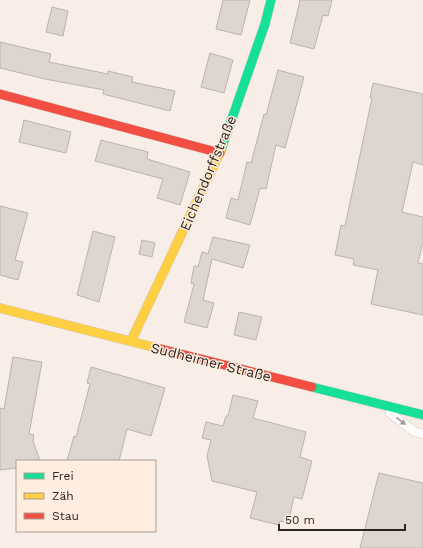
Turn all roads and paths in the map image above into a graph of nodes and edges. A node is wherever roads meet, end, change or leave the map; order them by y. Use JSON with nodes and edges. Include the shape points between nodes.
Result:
{"nodes":[{"id":1,"x":271,"y":0,"type":"edge"},
{"id":2,"x":0,"y":94,"type":"edge"},
{"id":3,"x":220,"y":153,"type":"junction"},
{"id":4,"x":0,"y":308,"type":"edge"},
{"id":5,"x":131,"y":341,"type":"junction"},
{"id":6,"x":380,"y":404,"type":"junction"},
{"id":7,"x":423,"y":415,"type":"edge"},
{"id":8,"x":423,"y":434,"type":"edge"}],
"edges":[{"from":1,"to":3,"type":"street","name":"Eichendorffstraße"},
{"from":2,"to":3,"type":"street"},
{"from":3,"to":5,"type":"street","name":"Eichendorffstraße"},
{"from":4,"to":5,"type":"street","name":"Sudheimer Straße"},
{"from":5,"to":6,"type":"street","name":"Sudheimer Straße"},
{"from":6,"to":7,"type":"street","name":"Sudheimer Straße"},
{"from":6,"to":8,"type":"lane","one_way":true,"via":[[415,432]]}]}
